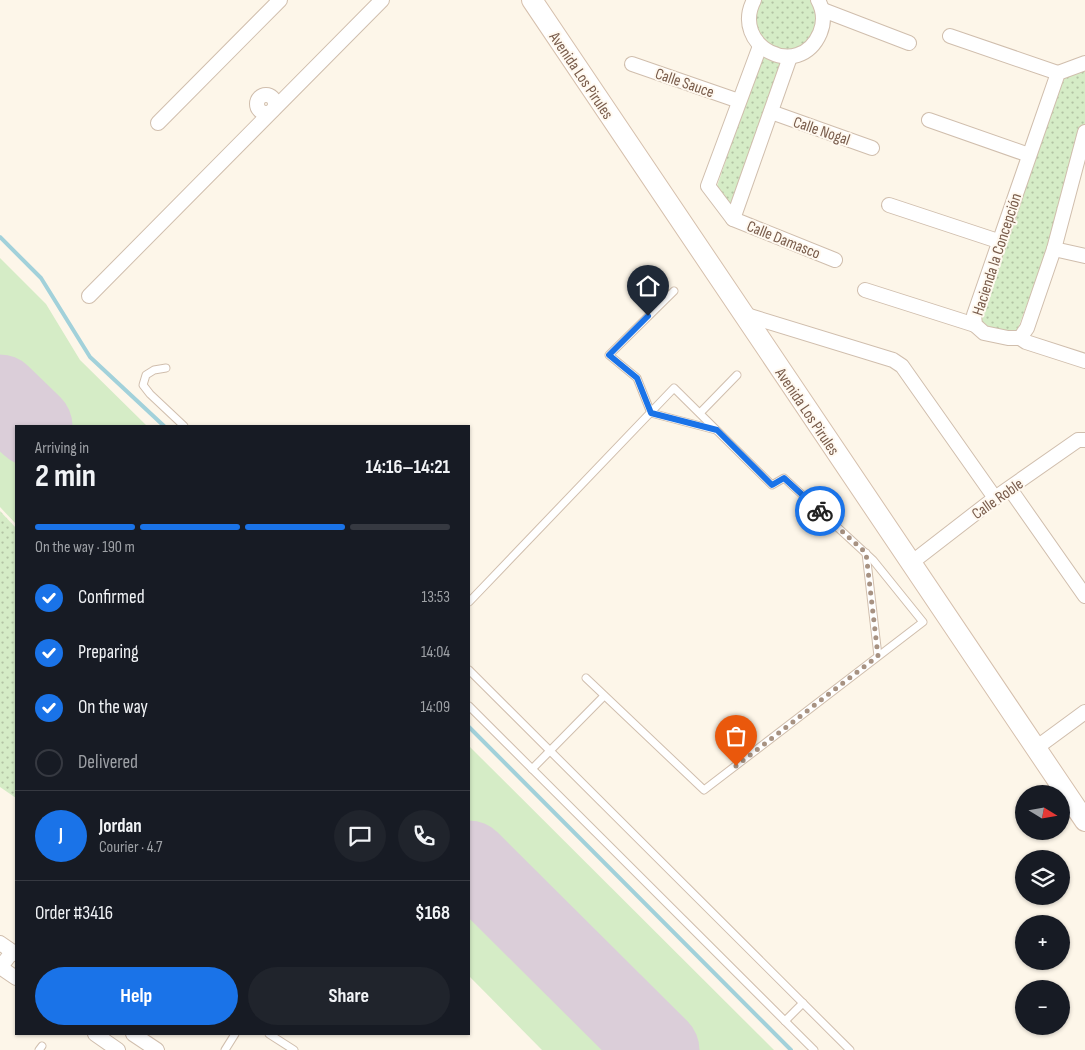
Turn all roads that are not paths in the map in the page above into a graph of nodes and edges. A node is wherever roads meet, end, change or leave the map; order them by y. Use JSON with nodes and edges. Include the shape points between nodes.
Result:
{"nodes":[{"id":1,"x":280,"y":0,"type":"edge"},
{"id":2,"x":382,"y":0,"type":"edge"},
{"id":3,"x":532,"y":0,"type":"edge"},
{"id":4,"x":754,"y":0,"type":"edge"},
{"id":5,"x":820,"y":5,"type":"edge"},
{"id":6,"x":950,"y":36,"type":"dead end"},
{"id":7,"x":909,"y":43,"type":"dead end"},
{"id":8,"x":760,"y":46,"type":"junction"},
{"id":9,"x":790,"y":57,"type":"junction"},
{"id":10,"x":1085,"y":63,"type":"edge"},
{"id":11,"x":632,"y":64,"type":"dead end"},
{"id":12,"x":1058,"y":73,"type":"junction"},
{"id":13,"x":739,"y":101,"type":"junction"},
{"id":14,"x":771,"y":112,"type":"junction"},
{"id":15,"x":929,"y":120,"type":"dead end"},
{"id":16,"x":158,"y":123,"type":"dead end"},
{"id":17,"x":1084,"y":135,"type":"edge"},
{"id":18,"x":872,"y":148,"type":"dead end"},
{"id":19,"x":1029,"y":155,"type":"junction"},
{"id":20,"x":889,"y":205,"type":"dead end"},
{"id":21,"x":733,"y":218,"type":"junction"},
{"id":22,"x":998,"y":241,"type":"junction"},
{"id":23,"x":1054,"y":249,"type":"junction"},
{"id":24,"x":1085,"y":256,"type":"edge"},
{"id":25,"x":835,"y":260,"type":"dead end"},
{"id":26,"x":865,"y":290,"type":"dead end"},
{"id":27,"x":674,"y":291,"type":"dead end"},
{"id":28,"x":89,"y":296,"type":"dead end"},
{"id":29,"x":743,"y":314,"type":"junction"},
{"id":30,"x":975,"y":325,"type":"junction"},
{"id":31,"x":1020,"y":338,"type":"junction"},
{"id":32,"x":1085,"y":361,"type":"edge"},
{"id":33,"x":166,"y":368,"type":"dead end"},
{"id":34,"x":737,"y":375,"type":"dead end"},
{"id":35,"x":651,"y":413,"type":"junction"},
{"id":36,"x":700,"y":414,"type":"junction"},
{"id":37,"x":183,"y":425,"type":"edge"},
{"id":38,"x":717,"y":430,"type":"junction"},
{"id":39,"x":1085,"y":440,"type":"edge"},
{"id":40,"x":1010,"y":489,"type":"junction"},
{"id":41,"x":995,"y":498,"type":"junction"},
{"id":42,"x":866,"y":553,"type":"junction"},
{"id":43,"x":910,"y":562,"type":"junction"},
{"id":44,"x":1085,"y":596,"type":"edge"},
{"id":45,"x":470,"y":601,"type":"edge"},
{"id":46,"x":878,"y":656,"type":"junction"},
{"id":47,"x":470,"y":671,"type":"edge"},
{"id":48,"x":586,"y":678,"type":"dead end"},
{"id":49,"x":604,"y":696,"type":"junction"},
{"id":50,"x":470,"y":707,"type":"edge"},
{"id":51,"x":1085,"y":712,"type":"edge"},
{"id":52,"x":1036,"y":748,"type":"junction"},
{"id":53,"x":550,"y":751,"type":"junction"},
{"id":54,"x":532,"y":769,"type":"junction"},
{"id":55,"x":1085,"y":821,"type":"edge"},
{"id":56,"x":0,"y":944,"type":"edge"},
{"id":57,"x":14,"y":953,"type":"edge"},
{"id":58,"x":0,"y":967,"type":"edge"},
{"id":59,"x":15,"y":977,"type":"edge"},
{"id":60,"x":803,"y":1003,"type":"junction"},
{"id":61,"x":785,"y":1021,"type":"junction"},
{"id":62,"x":96,"y":1035,"type":"edge"},
{"id":63,"x":134,"y":1035,"type":"edge"},
{"id":64,"x":234,"y":1035,"type":"edge"},
{"id":65,"x":271,"y":1035,"type":"edge"},
{"id":66,"x":118,"y":1050,"type":"edge"},
{"id":67,"x":157,"y":1050,"type":"edge"},
{"id":68,"x":225,"y":1050,"type":"edge"},
{"id":69,"x":294,"y":1050,"type":"edge"},
{"id":70,"x":814,"y":1050,"type":"edge"},
{"id":71,"x":850,"y":1050,"type":"edge"}],
"edges":[{"from":1,"to":16,"type":"street"},
{"from":2,"to":28,"type":"street","via":[[276,102]]},
{"from":3,"to":29,"type":"street","name":"Avenida Los Pirules"},
{"from":4,"to":8,"type":"street","via":[[748,17],[751,33]]},
{"from":5,"to":7,"type":"street"},
{"from":5,"to":9,"type":"street","via":[[823,26],[817,41],[804,52]]},
{"from":6,"to":12,"type":"street"},
{"from":8,"to":9,"type":"street","via":[[774,56]]},
{"from":8,"to":13,"type":"street"},
{"from":9,"to":14,"type":"street"},
{"from":10,"to":12,"type":"street"},
{"from":11,"to":13,"type":"street","name":"Calle Sauce"},
{"from":12,"to":19,"type":"street","name":"Hacienda la Concepción"},
{"from":13,"to":21,"type":"street","via":[[708,186]]},
{"from":14,"to":18,"type":"street","name":"Calle Nogal"},
{"from":14,"to":21,"type":"street"},
{"from":15,"to":19,"type":"street"},
{"from":17,"to":23,"type":"street"},
{"from":19,"to":22,"type":"street","name":"Hacienda la Concepción"},
{"from":20,"to":22,"type":"street"},
{"from":21,"to":25,"type":"street","name":"Calle Damasco"},
{"from":22,"to":30,"type":"street","name":"Hacienda la Concepción","via":[[974,315]]},
{"from":23,"to":24,"type":"street"},
{"from":23,"to":31,"type":"street","via":[[1027,328]]},
{"from":26,"to":30,"type":"street"},
{"from":27,"to":35,"type":"lane","via":[[609,355],[637,378]]},
{"from":29,"to":41,"type":"street","via":[[892,360],[902,366]]},
{"from":29,"to":43,"type":"street","name":"Avenida Los Pirules"},
{"from":30,"to":31,"type":"street","name":"Hacienda la Concepción","via":[[984,333]]},
{"from":31,"to":32,"type":"street","name":"Hacienda la Concepción"},
{"from":33,"to":37,"type":"lane","via":[[146,375],[143,385]]},
{"from":34,"to":36,"type":"lane"},
{"from":35,"to":36,"type":"lane","via":[[674,388]]},
{"from":35,"to":38,"type":"lane"},
{"from":35,"to":45,"type":"lane"},
{"from":36,"to":38,"type":"lane"},
{"from":38,"to":42,"type":"lane","via":[[772,485],[784,478]]},
{"from":39,"to":40,"type":"street","name":"Calle Roble","via":[[1078,440]]},
{"from":40,"to":41,"type":"street","name":"Calle Roble"},
{"from":40,"to":44,"type":"street"},
{"from":41,"to":43,"type":"street","name":"Calle Roble"},
{"from":42,"to":46,"type":"lane"},
{"from":42,"to":46,"type":"lane","via":[[923,622]]},
{"from":43,"to":52,"type":"street","name":"Avenida Los Pirules"},
{"from":46,"to":49,"type":"lane","via":[[704,790]]},
{"from":47,"to":53,"type":"lane"},
{"from":48,"to":49,"type":"lane"},
{"from":49,"to":53,"type":"lane"},
{"from":50,"to":54,"type":"lane"},
{"from":51,"to":52,"type":"street"},
{"from":52,"to":55,"type":"street","name":"Avenida Los Pirules"},
{"from":53,"to":54,"type":"lane"},
{"from":53,"to":60,"type":"lane"},
{"from":54,"to":61,"type":"lane"},
{"from":56,"to":57,"type":"street"},
{"from":57,"to":58,"type":"street"},
{"from":58,"to":59,"type":"street"},
{"from":60,"to":61,"type":"lane"},
{"from":60,"to":71,"type":"lane"},
{"from":61,"to":70,"type":"lane"},
{"from":62,"to":66,"type":"street"},
{"from":63,"to":67,"type":"street"},
{"from":64,"to":68,"type":"lane"},
{"from":65,"to":69,"type":"lane"}]}
